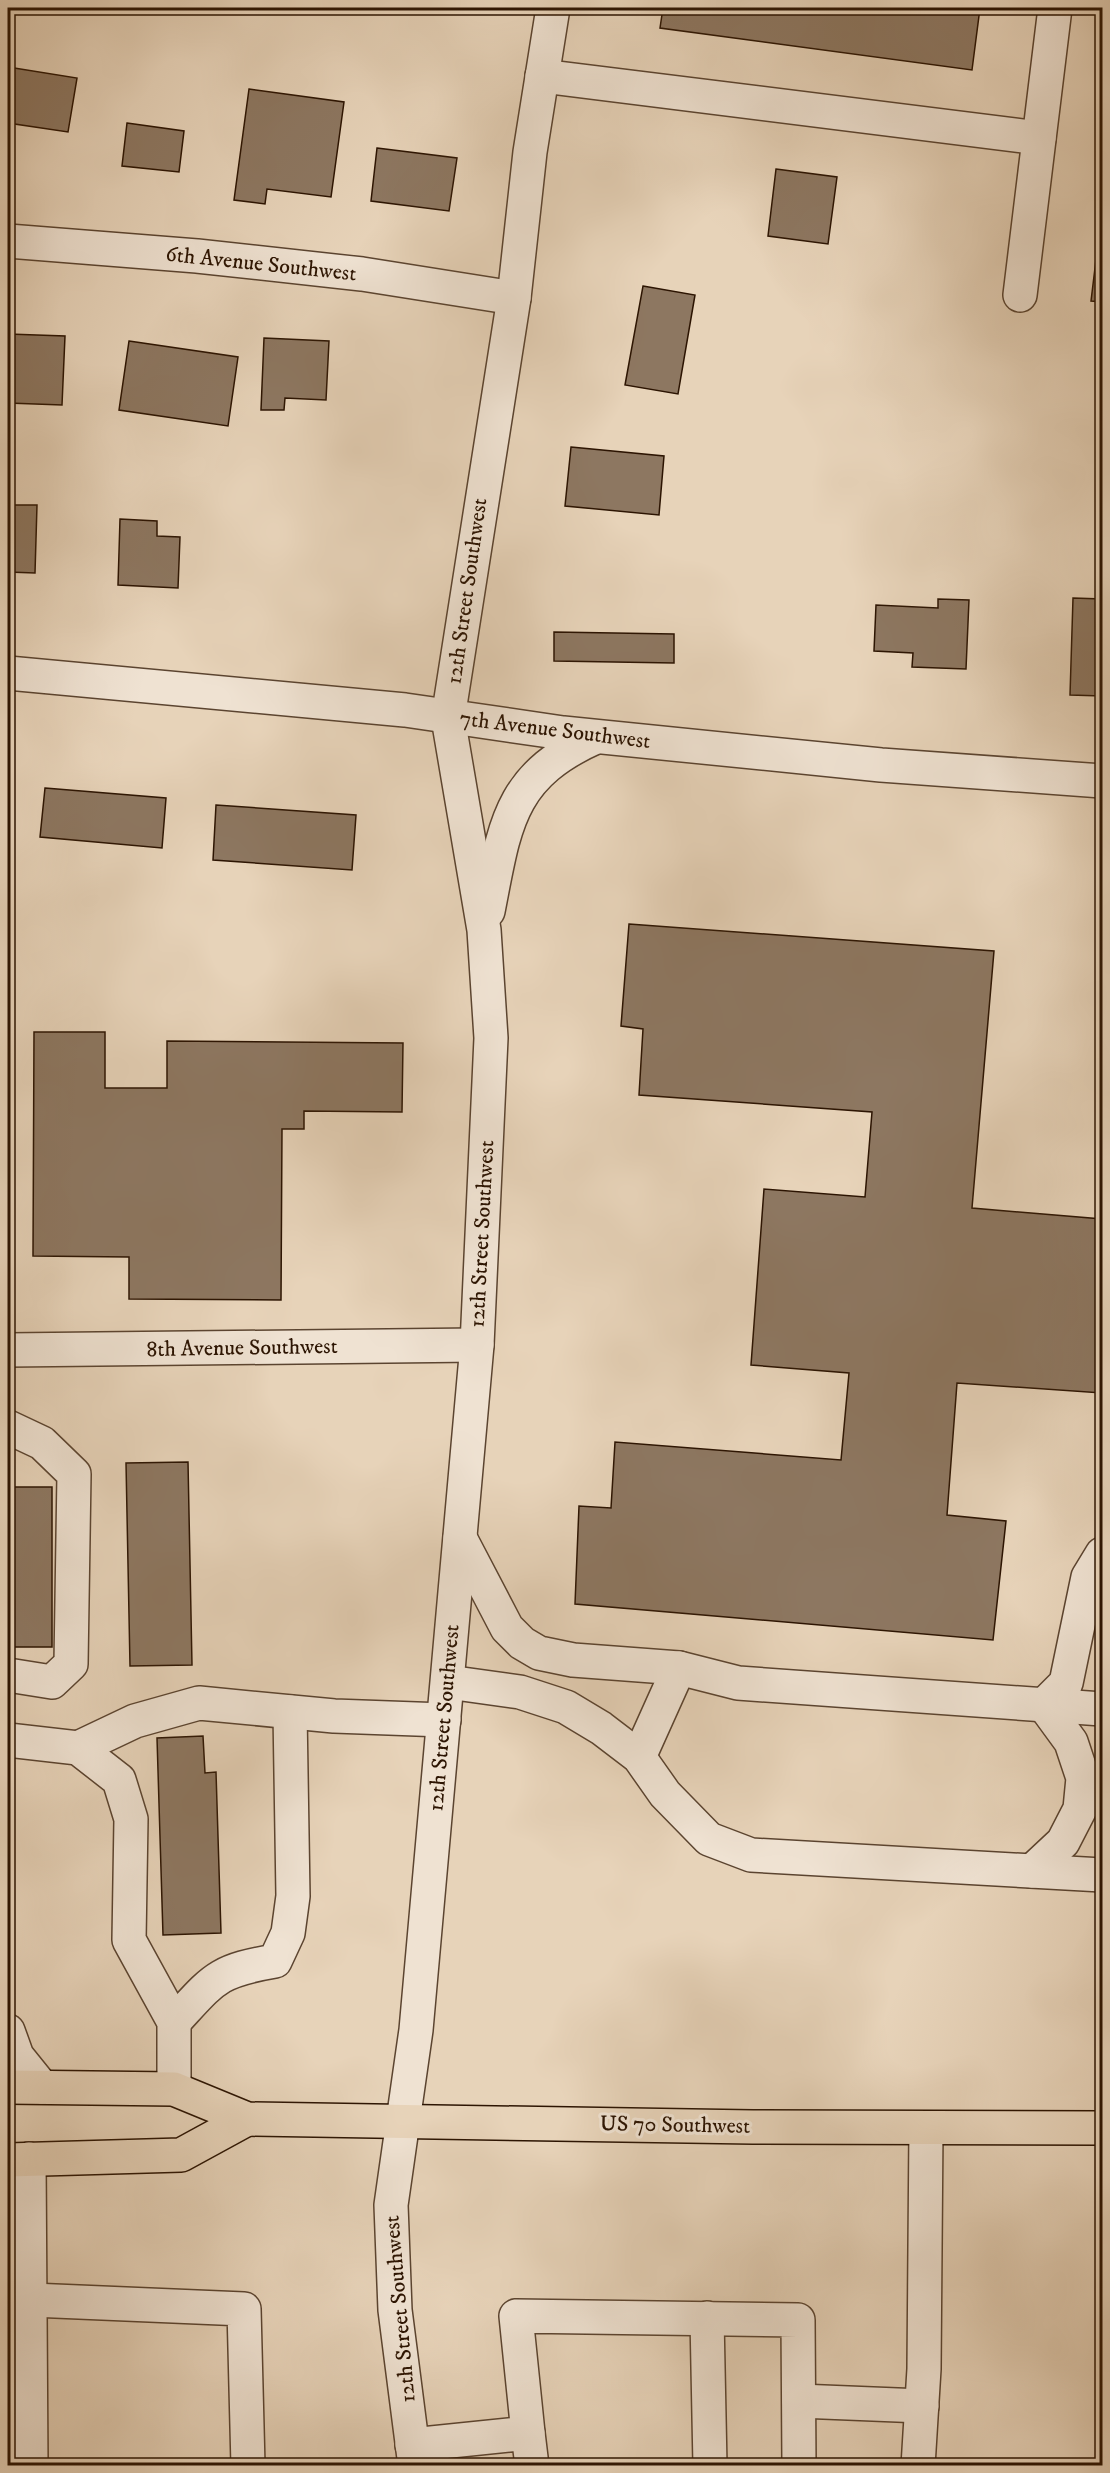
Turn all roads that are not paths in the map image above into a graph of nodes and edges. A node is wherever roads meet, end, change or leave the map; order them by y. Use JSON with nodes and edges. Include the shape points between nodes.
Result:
{"nodes":[{"id":1,"x":553,"y":8,"type":"edge"},
{"id":2,"x":1055,"y":8,"type":"edge"},
{"id":3,"x":542,"y":76,"type":"junction"},
{"id":4,"x":1039,"y":138,"type":"junction"},
{"id":5,"x":8,"y":241,"type":"edge"},
{"id":6,"x":1020,"y":296,"type":"dead end"},
{"id":7,"x":514,"y":298,"type":"junction"},
{"id":8,"x":8,"y":673,"type":"edge"},
{"id":9,"x":448,"y":718,"type":"junction"},
{"id":10,"x":596,"y":737,"type":"junction"},
{"id":11,"x":1102,"y":781,"type":"edge"},
{"id":12,"x":484,"y":930,"type":"junction"},
{"id":13,"x":477,"y":1345,"type":"junction"},
{"id":14,"x":8,"y":1350,"type":"edge"},
{"id":15,"x":8,"y":1426,"type":"edge"},
{"id":16,"x":460,"y":1538,"type":"junction"},
{"id":17,"x":1102,"y":1554,"type":"edge"},
{"id":18,"x":679,"y":1668,"type":"junction"},
{"id":19,"x":8,"y":1675,"type":"edge"},
{"id":20,"x":448,"y":1682,"type":"junction"},
{"id":21,"x":1044,"y":1705,"type":"junction"},
{"id":22,"x":1102,"y":1709,"type":"edge"},
{"id":23,"x":290,"y":1712,"type":"junction"},
{"id":24,"x":444,"y":1720,"type":"junction"},
{"id":25,"x":8,"y":1740,"type":"edge"},
{"id":26,"x":78,"y":1748,"type":"junction"},
{"id":27,"x":639,"y":1757,"type":"junction"},
{"id":28,"x":1032,"y":1871,"type":"junction"},
{"id":29,"x":1102,"y":1875,"type":"edge"},
{"id":30,"x":174,"y":2022,"type":"junction"},
{"id":31,"x":8,"y":2031,"type":"edge"},
{"id":32,"x":8,"y":2087,"type":"edge"},
{"id":33,"x":42,"y":2087,"type":"junction"},
{"id":34,"x":174,"y":2089,"type":"junction"},
{"id":35,"x":247,"y":2118,"type":"junction"},
{"id":36,"x":405,"y":2119,"type":"junction"},
{"id":37,"x":926,"y":2128,"type":"junction"},
{"id":38,"x":1102,"y":2128,"type":"edge"},
{"id":39,"x":18,"y":2159,"type":"edge"},
{"id":40,"x":18,"y":2318,"type":"edge"},
{"id":41,"x":707,"y":2318,"type":"junction"},
{"id":42,"x":799,"y":2401,"type":"junction"},
{"id":43,"x":922,"y":2406,"type":"junction"},
{"id":44,"x":528,"y":2433,"type":"junction"},
{"id":45,"x":414,"y":2455,"type":"edge"},
{"id":46,"x":31,"y":2466,"type":"edge"},
{"id":47,"x":248,"y":2466,"type":"edge"},
{"id":48,"x":532,"y":2466,"type":"edge"},
{"id":49,"x":710,"y":2466,"type":"edge"},
{"id":50,"x":799,"y":2466,"type":"edge"},
{"id":51,"x":918,"y":2466,"type":"edge"}],
"edges":[{"from":1,"to":3,"type":"street","name":"12th Street Southwest"},
{"from":2,"to":4,"type":"street"},
{"from":3,"to":4,"type":"street"},
{"from":3,"to":7,"type":"street","name":"12th Street Southwest"},
{"from":4,"to":6,"type":"street"},
{"from":5,"to":7,"type":"street","name":"6th Avenue Southwest","via":[[362,274]]},
{"from":7,"to":9,"type":"street","name":"12th Street Southwest"},
{"from":8,"to":9,"type":"street","name":"7th Avenue Southwest","via":[[405,710]]},
{"from":9,"to":10,"type":"street","name":"7th Avenue Southwest"},
{"from":9,"to":12,"type":"street","name":"12th Street Southwest"},
{"from":10,"to":11,"type":"street","name":"7th Avenue Southwest","via":[[881,765]]},
{"from":10,"to":12,"type":"street","via":[[566,750],[549,764],[511,811]]},
{"from":12,"to":13,"type":"street","name":"12th Street Southwest","via":[[491,1038]]},
{"from":13,"to":14,"type":"street","name":"8th Avenue Southwest"},
{"from":13,"to":16,"type":"street","name":"12th Street Southwest"},
{"from":15,"to":19,"type":"street","via":[[42,1443],[74,1474],[71,1664],[52,1682]]},
{"from":16,"to":18,"type":"street","via":[[507,1628],[522,1643],[539,1653],[573,1660]]},
{"from":16,"to":20,"type":"street","name":"12th Street Southwest"},
{"from":17,"to":21,"type":"street","via":[[1088,1576],[1066,1683]]},
{"from":18,"to":21,"type":"street","via":[[738,1683]]},
{"from":18,"to":27,"type":"street"},
{"from":20,"to":24,"type":"street","name":"12th Street Southwest"},
{"from":20,"to":27,"type":"street","via":[[520,1692],[566,1707]]},
{"from":21,"to":22,"type":"street"},
{"from":21,"to":28,"type":"street","via":[[1071,1742],[1083,1778],[1080,1809],[1063,1842]]},
{"from":23,"to":24,"type":"street"},
{"from":23,"to":26,"type":"street","via":[[199,1703],[135,1721]]},
{"from":23,"to":30,"type":"street","via":[[293,1896],[288,1933],[275,1961],[236,1968],[213,1980]]},
{"from":24,"to":36,"type":"street","name":"12th Street Southwest"},
{"from":25,"to":26,"type":"street"},
{"from":26,"to":30,"type":"street","via":[[119,1780],[131,1819],[129,1940]]},
{"from":27,"to":28,"type":"street","via":[[665,1794],[709,1839],[751,1855]]},
{"from":28,"to":29,"type":"street"},
{"from":30,"to":34,"type":"street"},
{"from":31,"to":33,"type":"street","via":[[17,2056]]},
{"from":32,"to":33,"type":"main road","name":"US 70 Southwest"},
{"from":33,"to":34,"type":"main road","name":"US 70 Southwest"},
{"from":34,"to":35,"type":"main road","name":"US 70 Southwest"},
{"from":35,"to":36,"type":"main road","name":"US 70 Southwest"},
{"from":35,"to":39,"type":"main road","name":"US 70 Southwest","via":[[181,2155]]},
{"from":36,"to":37,"type":"main road","name":"US 70 Southwest"},
{"from":36,"to":45,"type":"street","name":"12th Street Southwest","via":[[395,2164],[391,2254]]},
{"from":37,"to":38,"type":"main road","name":"US 70 Southwest"},
{"from":37,"to":43,"type":"street"},
{"from":39,"to":40,"type":"street"},
{"from":40,"to":46,"type":"street"},
{"from":40,"to":47,"type":"street","via":[[244,2310]]},
{"from":41,"to":42,"type":"street","via":[[798,2320]]},
{"from":41,"to":44,"type":"street","via":[[516,2316]]},
{"from":41,"to":49,"type":"street"},
{"from":42,"to":43,"type":"street"},
{"from":42,"to":50,"type":"street"},
{"from":43,"to":51,"type":"street"},
{"from":44,"to":45,"type":"street"},
{"from":44,"to":48,"type":"street"}]}
